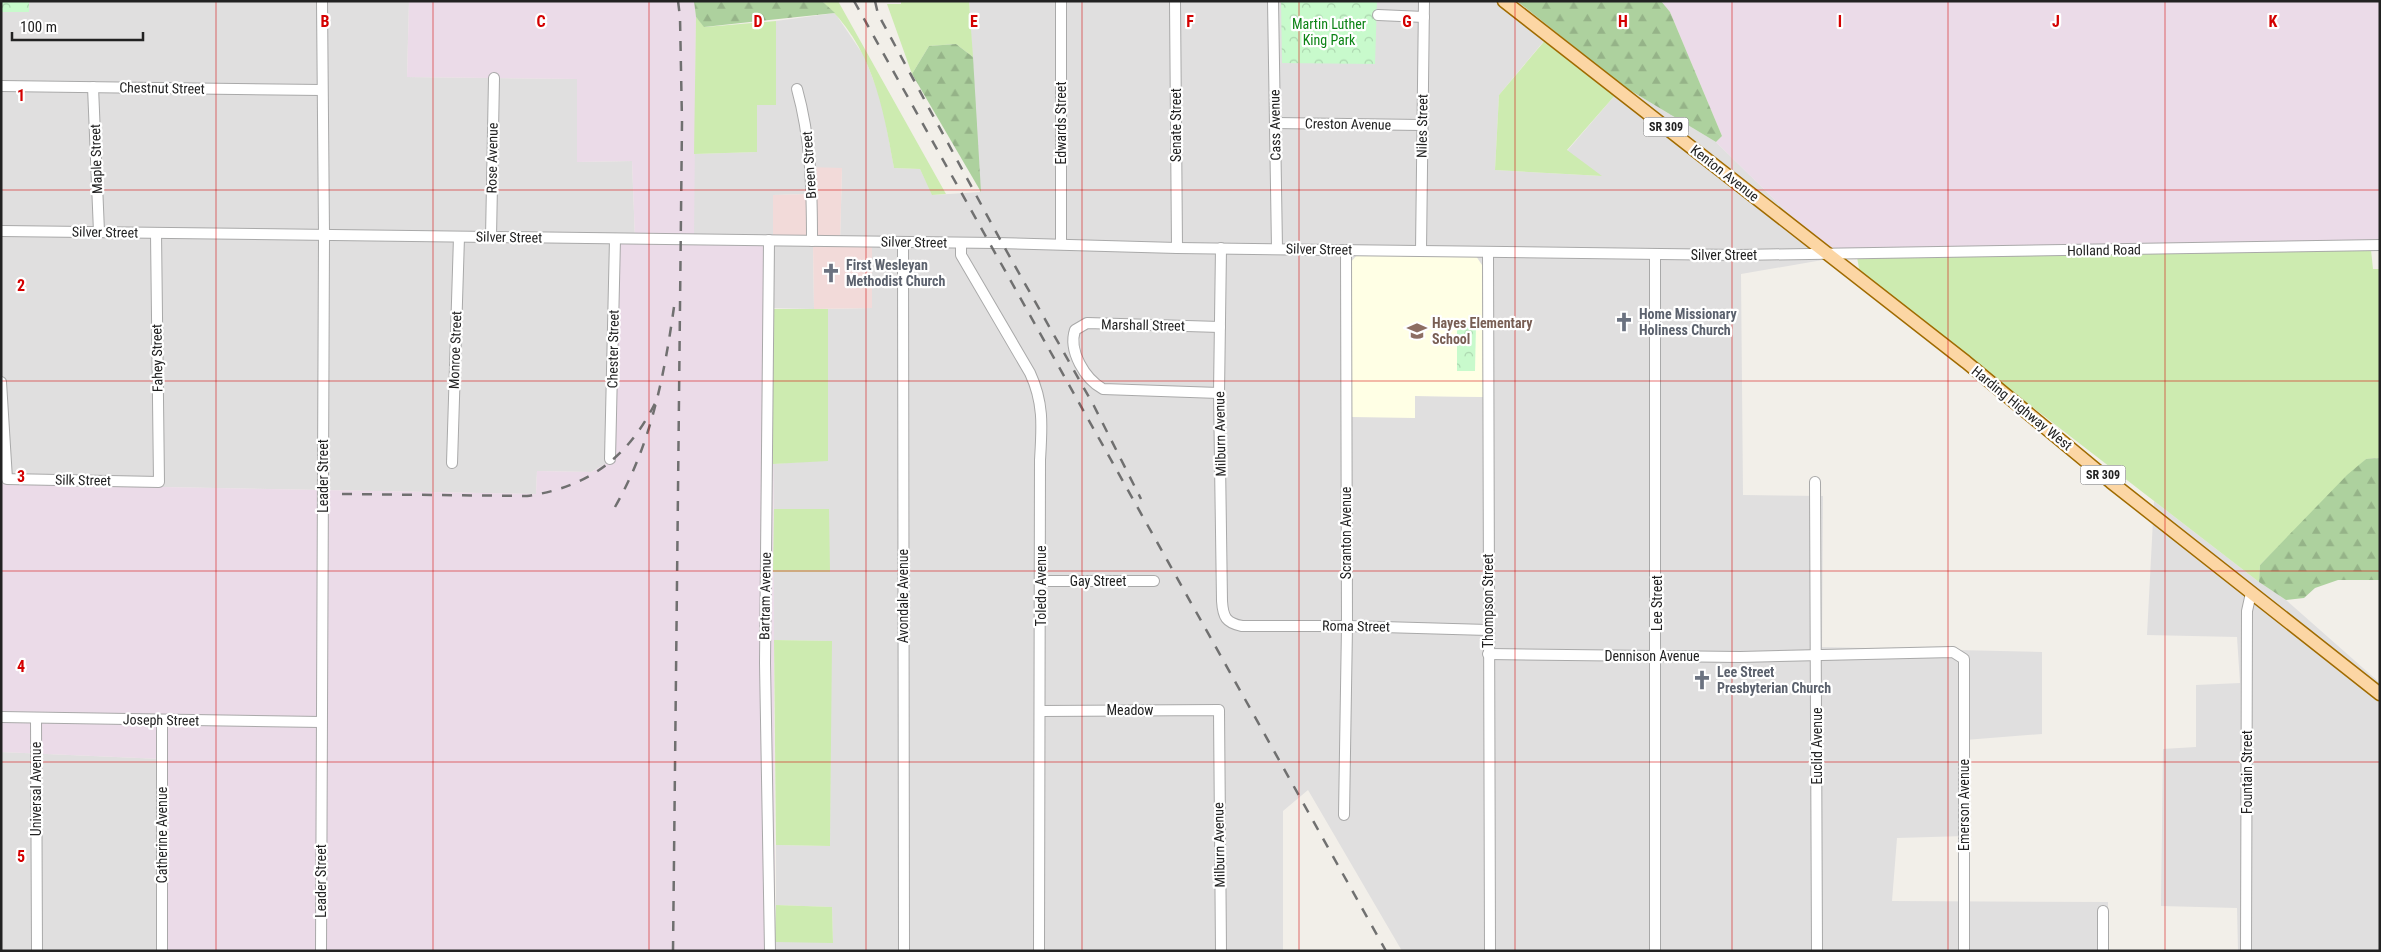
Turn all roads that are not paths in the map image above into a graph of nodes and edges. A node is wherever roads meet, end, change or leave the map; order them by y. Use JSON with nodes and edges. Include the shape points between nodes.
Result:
{"nodes":[{"id":1,"x":322,"y":1,"type":"edge"},
{"id":2,"x":1061,"y":1,"type":"edge"},
{"id":3,"x":1176,"y":1,"type":"edge"},
{"id":4,"x":1273,"y":1,"type":"edge"},
{"id":5,"x":1424,"y":1,"type":"edge"},
{"id":6,"x":1504,"y":1,"type":"edge"},
{"id":7,"x":1378,"y":15,"type":"dead end"},
{"id":8,"x":1424,"y":17,"type":"junction"},
{"id":9,"x":494,"y":78,"type":"dead end"},
{"id":10,"x":1,"y":86,"type":"edge"},
{"id":11,"x":93,"y":87,"type":"junction"},
{"id":12,"x":797,"y":89,"type":"dead end"},
{"id":13,"x":322,"y":90,"type":"junction"},
{"id":14,"x":1275,"y":123,"type":"junction"},
{"id":15,"x":1422,"y":125,"type":"junction"},
{"id":16,"x":1,"y":231,"type":"edge"},
{"id":17,"x":99,"y":232,"type":"junction"},
{"id":18,"x":156,"y":233,"type":"junction"},
{"id":19,"x":324,"y":235,"type":"junction"},
{"id":20,"x":458,"y":237,"type":"junction"},
{"id":21,"x":491,"y":237,"type":"junction"},
{"id":22,"x":615,"y":239,"type":"junction"},
{"id":23,"x":769,"y":240,"type":"junction"},
{"id":24,"x":812,"y":241,"type":"junction"},
{"id":25,"x":903,"y":242,"type":"junction"},
{"id":26,"x":961,"y":242,"type":"junction"},
{"id":27,"x":1061,"y":244,"type":"junction"},
{"id":28,"x":2380,"y":245,"type":"edge"},
{"id":29,"x":1177,"y":248,"type":"junction"},
{"id":30,"x":1221,"y":248,"type":"junction"},
{"id":31,"x":1276,"y":249,"type":"junction"},
{"id":32,"x":1346,"y":250,"type":"junction"},
{"id":33,"x":1422,"y":251,"type":"junction"},
{"id":34,"x":1488,"y":252,"type":"junction"},
{"id":35,"x":1655,"y":254,"type":"junction"},
{"id":36,"x":1828,"y":254,"type":"junction"},
{"id":37,"x":1220,"y":327,"type":"junction"},
{"id":38,"x":1,"y":382,"type":"edge"},
{"id":39,"x":1219,"y":393,"type":"junction"},
{"id":40,"x":610,"y":459,"type":"dead end"},
{"id":41,"x":452,"y":463,"type":"dead end"},
{"id":42,"x":159,"y":482,"type":"joint"},
{"id":43,"x":1815,"y":482,"type":"dead end"},
{"id":44,"x":1041,"y":580,"type":"junction"},
{"id":45,"x":1154,"y":581,"type":"dead end"},
{"id":46,"x":2251,"y":593,"type":"junction"},
{"id":47,"x":1226,"y":620,"type":"joint"},
{"id":48,"x":1347,"y":626,"type":"junction"},
{"id":49,"x":1488,"y":630,"type":"junction"},
{"id":50,"x":1488,"y":654,"type":"junction"},
{"id":51,"x":1817,"y":656,"type":"junction"},
{"id":52,"x":1657,"y":657,"type":"junction"},
{"id":53,"x":1964,"y":659,"type":"joint"},
{"id":54,"x":2380,"y":694,"type":"edge"},
{"id":55,"x":1219,"y":710,"type":"joint"},
{"id":56,"x":1041,"y":711,"type":"junction"},
{"id":57,"x":1,"y":717,"type":"edge"},
{"id":58,"x":36,"y":718,"type":"junction"},
{"id":59,"x":162,"y":720,"type":"junction"},
{"id":60,"x":322,"y":722,"type":"junction"},
{"id":61,"x":1344,"y":816,"type":"dead end"},
{"id":62,"x":2103,"y":910,"type":"dead end"},
{"id":63,"x":37,"y":951,"type":"edge"},
{"id":64,"x":162,"y":951,"type":"edge"},
{"id":65,"x":321,"y":951,"type":"edge"},
{"id":66,"x":770,"y":951,"type":"edge"},
{"id":67,"x":904,"y":951,"type":"edge"},
{"id":68,"x":1039,"y":951,"type":"edge"},
{"id":69,"x":1221,"y":951,"type":"edge"},
{"id":70,"x":1490,"y":951,"type":"edge"},
{"id":71,"x":1656,"y":951,"type":"edge"},
{"id":72,"x":1817,"y":951,"type":"edge"},
{"id":73,"x":1964,"y":951,"type":"edge"},
{"id":74,"x":2103,"y":951,"type":"edge"},
{"id":75,"x":2246,"y":951,"type":"edge"}],
"edges":[{"from":1,"to":13,"type":"street","name":"Leader Street"},
{"from":2,"to":27,"type":"street","name":"Edwards Street"},
{"from":3,"to":29,"type":"street","name":"Senate Street"},
{"from":4,"to":14,"type":"street","name":"Cass Avenue"},
{"from":5,"to":8,"type":"street","name":"Niles Street"},
{"from":6,"to":36,"type":"main road","name":"Kenton Avenue","number":"SR 309"},
{"from":7,"to":8,"type":"street"},
{"from":8,"to":15,"type":"street","name":"Niles Street"},
{"from":9,"to":21,"type":"street","name":"Rose Avenue"},
{"from":10,"to":11,"type":"street","name":"Chestnut Street"},
{"from":11,"to":13,"type":"street","name":"Chestnut Street"},
{"from":11,"to":17,"type":"street","name":"Maple Street"},
{"from":12,"to":24,"type":"street","name":"Breen Street","via":[[807,131]]},
{"from":13,"to":19,"type":"street","name":"Leader Street"},
{"from":14,"to":15,"type":"street","name":"Creston Avenue"},
{"from":14,"to":31,"type":"street","name":"Cass Avenue"},
{"from":15,"to":33,"type":"street","name":"Niles Street"},
{"from":16,"to":17,"type":"street","name":"Silver Street"},
{"from":17,"to":18,"type":"street","name":"Silver Street"},
{"from":18,"to":19,"type":"street","name":"Silver Street"},
{"from":18,"to":42,"type":"street","name":"Fahey Street"},
{"from":19,"to":20,"type":"street","name":"Silver Street"},
{"from":19,"to":60,"type":"street","name":"Leader Street"},
{"from":20,"to":21,"type":"street","name":"Silver Street"},
{"from":20,"to":41,"type":"street","name":"Monroe Street"},
{"from":21,"to":22,"type":"street","name":"Silver Street"},
{"from":22,"to":23,"type":"street","name":"Silver Street"},
{"from":22,"to":40,"type":"street","name":"Chester Street"},
{"from":23,"to":24,"type":"street","name":"Silver Street"},
{"from":23,"to":66,"type":"street","name":"Bartram Avenue","via":[[765,663]]},
{"from":24,"to":25,"type":"street","name":"Silver Street"},
{"from":25,"to":26,"type":"street","name":"Silver Street"},
{"from":25,"to":67,"type":"street","name":"Avondale Avenue"},
{"from":26,"to":27,"type":"street","name":"Silver Street"},
{"from":26,"to":44,"type":"street","name":"Toledo Avenue","via":[[961,255],[1039,392],[1042,414]]},
{"from":27,"to":29,"type":"street","name":"Silver Street"},
{"from":28,"to":36,"type":"street","name":"Holland Road"},
{"from":29,"to":30,"type":"street","name":"Silver Street"},
{"from":30,"to":31,"type":"street","name":"Silver Street"},
{"from":30,"to":37,"type":"street","name":"Milburn Avenue"},
{"from":31,"to":32,"type":"street","name":"Silver Street"},
{"from":32,"to":33,"type":"street","name":"Silver Street"},
{"from":32,"to":48,"type":"street","name":"Scranton Avenue"},
{"from":33,"to":34,"type":"street","name":"Silver Street"},
{"from":34,"to":35,"type":"street","name":"Silver Street"},
{"from":34,"to":49,"type":"street","name":"Thompson Street"},
{"from":35,"to":36,"type":"street","name":"Silver Street"},
{"from":35,"to":52,"type":"street","name":"Lee Street"},
{"from":36,"to":46,"type":"main road","name":"Harding Highway West","number":"SR 309"},
{"from":37,"to":39,"type":"street","name":"Milburn Avenue"},
{"from":37,"to":39,"type":"street","name":"Marshall Street","via":[[1087,324],[1075,330],[1072,340],[1078,360],[1093,383],[1103,389]]},
{"from":38,"to":42,"type":"street","name":"Silk Street","via":[[7,479]]},
{"from":39,"to":47,"type":"street","name":"Milburn Avenue","via":[[1222,601]]},
{"from":43,"to":51,"type":"street","name":"Euclid Avenue"},
{"from":44,"to":45,"type":"street","name":"Gay Street"},
{"from":44,"to":56,"type":"street","name":"Toledo Avenue"},
{"from":46,"to":54,"type":"main road","name":"Harding Highway West","number":"SR 309"},
{"from":46,"to":75,"type":"street","name":"Fountain Street","via":[[2248,611]]},
{"from":47,"to":48,"type":"street","name":"Roma Street","via":[[1242,626]]},
{"from":48,"to":49,"type":"street","name":"Roma Street"},
{"from":48,"to":61,"type":"street","name":"Scranton Avenue"},
{"from":49,"to":50,"type":"street","name":"Thompson Street"},
{"from":50,"to":52,"type":"street","name":"Dennison Avenue"},
{"from":50,"to":70,"type":"street","name":"Thompson Street"},
{"from":51,"to":52,"type":"street","name":"Dennison Avenue"},
{"from":51,"to":53,"type":"street","name":"Dennison Avenue","via":[[1953,652]]},
{"from":51,"to":72,"type":"street","name":"Euclid Avenue"},
{"from":52,"to":71,"type":"street","name":"Lee Street"},
{"from":53,"to":73,"type":"street","name":"Emerson Avenue"},
{"from":55,"to":56,"type":"street","name":"Meadow"},
{"from":55,"to":69,"type":"street","name":"Milburn Avenue"},
{"from":56,"to":68,"type":"street","name":"Toledo Avenue"},
{"from":57,"to":58,"type":"street","name":"Joseph Street"},
{"from":58,"to":59,"type":"street","name":"Joseph Street"},
{"from":58,"to":63,"type":"street","name":"Universal Avenue"},
{"from":59,"to":60,"type":"street","name":"Joseph Street"},
{"from":59,"to":64,"type":"street","name":"Catherine Avenue"},
{"from":60,"to":65,"type":"street","name":"Leader Street"},
{"from":62,"to":74,"type":"street"}]}
